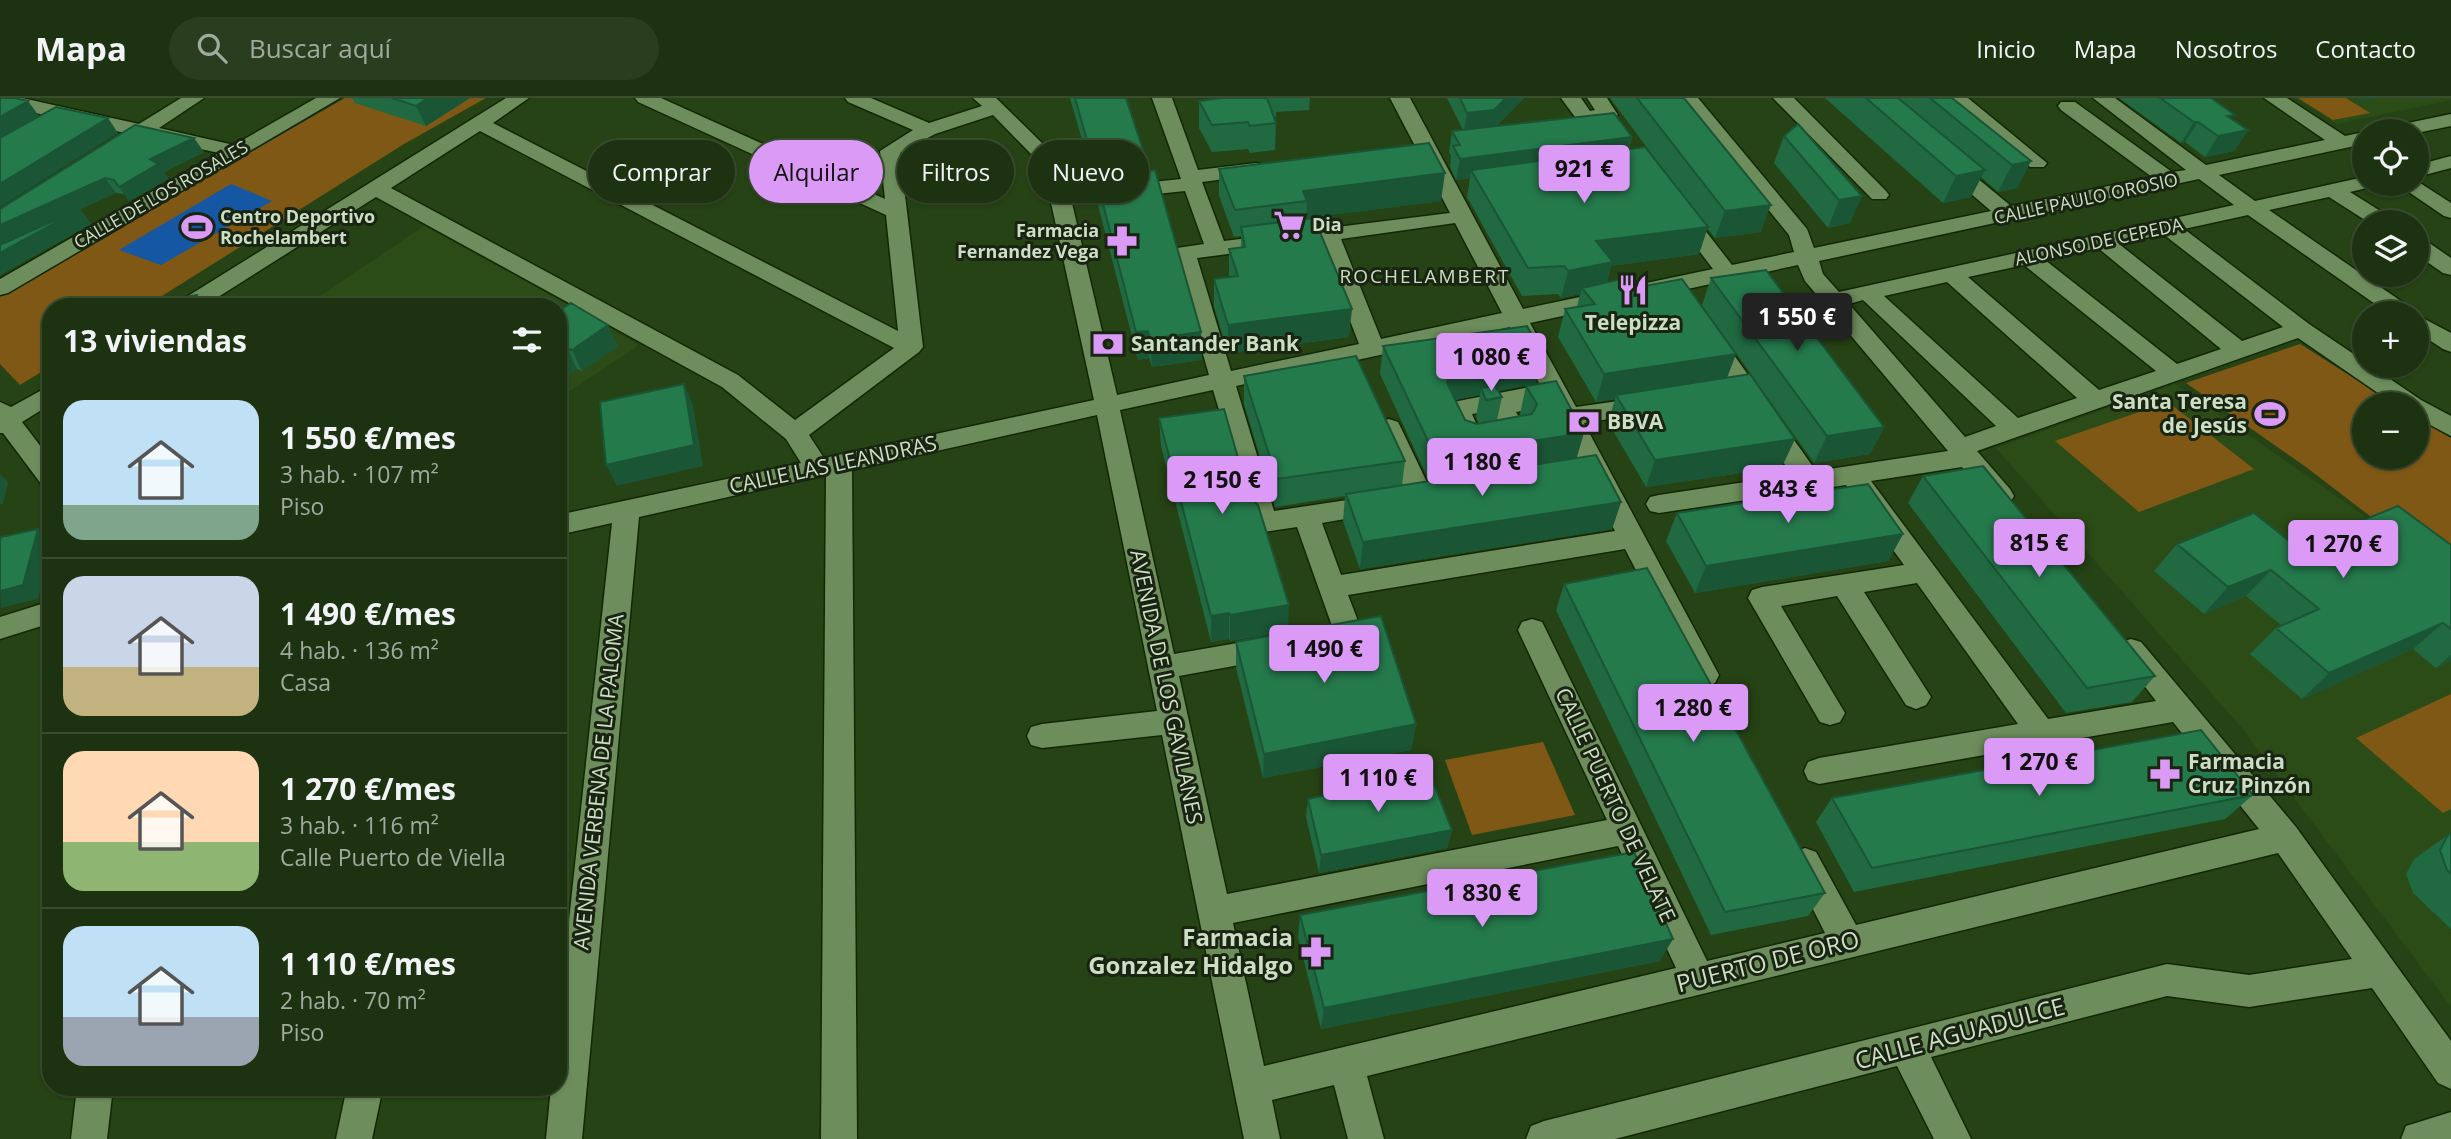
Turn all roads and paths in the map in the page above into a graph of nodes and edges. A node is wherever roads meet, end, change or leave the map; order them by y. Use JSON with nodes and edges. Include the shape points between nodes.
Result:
{"nodes":[{"id":1,"x":86,"y":98,"type":"edge"},
{"id":2,"x":194,"y":98,"type":"edge"},
{"id":3,"x":519,"y":98,"type":"edge"},
{"id":4,"x":645,"y":98,"type":"edge"},
{"id":5,"x":855,"y":98,"type":"edge"},
{"id":6,"x":1162,"y":98,"type":"edge"},
{"id":7,"x":1400,"y":98,"type":"edge"},
{"id":8,"x":1572,"y":98,"type":"edge"},
{"id":9,"x":1688,"y":98,"type":"edge"},
{"id":10,"x":1783,"y":98,"type":"edge"},
{"id":11,"x":1956,"y":98,"type":"edge"},
{"id":12,"x":2103,"y":98,"type":"edge"},
{"id":13,"x":2274,"y":98,"type":"edge"},
{"id":14,"x":0,"y":99,"type":"edge"},
{"id":15,"x":321,"y":99,"type":"edge"},
{"id":16,"x":990,"y":103,"type":"edge"},
{"id":17,"x":2068,"y":106,"type":"dead end"},
{"id":18,"x":62,"y":113,"type":"junction"},
{"id":19,"x":1610,"y":118,"type":"edge"},
{"id":20,"x":2450,"y":121,"type":"edge"},
{"id":21,"x":479,"y":123,"type":"junction"},
{"id":22,"x":2429,"y":125,"type":"edge"},
{"id":23,"x":42,"y":126,"type":"edge"},
{"id":24,"x":1574,"y":129,"type":"edge"},
{"id":25,"x":142,"y":130,"type":"junction"},
{"id":26,"x":928,"y":130,"type":"junction"},
{"id":27,"x":1028,"y":140,"type":"edge"},
{"id":28,"x":2352,"y":141,"type":"edge"},
{"id":29,"x":1452,"y":143,"type":"edge"},
{"id":30,"x":2342,"y":143,"type":"junction"},
{"id":31,"x":118,"y":145,"type":"edge"},
{"id":32,"x":1425,"y":147,"type":"junction"},
{"id":33,"x":236,"y":151,"type":"junction"},
{"id":34,"x":1934,"y":152,"type":"edge"},
{"id":35,"x":2451,"y":162,"type":"edge"},
{"id":36,"x":2038,"y":163,"type":"dead end"},
{"id":37,"x":1272,"y":167,"type":"edge"},
{"id":38,"x":2429,"y":167,"type":"edge"},
{"id":39,"x":2204,"y":174,"type":"junction"},
{"id":40,"x":195,"y":175,"type":"junction"},
{"id":41,"x":1192,"y":181,"type":"junction"},
{"id":42,"x":2171,"y":181,"type":"junction"},
{"id":43,"x":2352,"y":186,"type":"edge"},
{"id":44,"x":1149,"y":187,"type":"edge"},
{"id":45,"x":1474,"y":187,"type":"edge"},
{"id":46,"x":376,"y":188,"type":"junction"},
{"id":47,"x":1448,"y":190,"type":"junction"},
{"id":48,"x":2333,"y":190,"type":"junction"},
{"id":49,"x":1879,"y":195,"type":"dead end"},
{"id":50,"x":2426,"y":196,"type":"edge"},
{"id":51,"x":1669,"y":197,"type":"edge"},
{"id":52,"x":1061,"y":203,"type":"edge"},
{"id":53,"x":2253,"y":209,"type":"junction"},
{"id":54,"x":2364,"y":210,"type":"edge"},
{"id":55,"x":897,"y":212,"type":"junction"},
{"id":56,"x":2451,"y":212,"type":"edge"},
{"id":57,"x":2009,"y":215,"type":"junction"},
{"id":58,"x":1447,"y":219,"type":"dead end"},
{"id":59,"x":74,"y":222,"type":"edge"},
{"id":60,"x":2167,"y":228,"type":"junction"},
{"id":61,"x":1328,"y":234,"type":"junction"},
{"id":62,"x":2102,"y":241,"type":"junction"},
{"id":63,"x":1216,"y":248,"type":"junction"},
{"id":64,"x":2429,"y":253,"type":"edge"},
{"id":65,"x":1807,"y":257,"type":"junction"},
{"id":66,"x":2028,"y":257,"type":"junction"},
{"id":67,"x":2451,"y":268,"type":"edge"},
{"id":68,"x":1727,"y":274,"type":"junction"},
{"id":69,"x":1951,"y":274,"type":"junction"},
{"id":70,"x":1674,"y":285,"type":"junction"},
{"id":71,"x":0,"y":288,"type":"edge"},
{"id":72,"x":1867,"y":292,"type":"junction"},
{"id":73,"x":201,"y":298,"type":"edge"},
{"id":74,"x":1833,"y":299,"type":"junction"},
{"id":75,"x":2386,"y":301,"type":"edge"},
{"id":76,"x":1516,"y":318,"type":"junction"},
{"id":77,"x":2301,"y":329,"type":"junction"},
{"id":78,"x":2429,"y":330,"type":"edge"},
{"id":79,"x":2445,"y":340,"type":"edge"},
{"id":80,"x":911,"y":347,"type":"junction"},
{"id":81,"x":1364,"y":351,"type":"junction"},
{"id":82,"x":2239,"y":351,"type":"junction"},
{"id":83,"x":2352,"y":359,"type":"edge"},
{"id":84,"x":2174,"y":373,"type":"junction"},
{"id":85,"x":1366,"y":377,"type":"edge"},
{"id":86,"x":2380,"y":378,"type":"edge"},
{"id":87,"x":1221,"y":381,"type":"junction"},
{"id":88,"x":1746,"y":390,"type":"junction"},
{"id":89,"x":2397,"y":392,"type":"edge"},
{"id":90,"x":1719,"y":394,"type":"edge"},
{"id":91,"x":42,"y":398,"type":"edge"},
{"id":92,"x":1377,"y":401,"type":"edge"},
{"id":93,"x":1560,"y":401,"type":"junction"},
{"id":94,"x":2096,"y":401,"type":"junction"},
{"id":95,"x":1664,"y":402,"type":"edge"},
{"id":96,"x":1107,"y":405,"type":"junction"},
{"id":97,"x":2429,"y":414,"type":"edge"},
{"id":98,"x":3,"y":418,"type":"edge"},
{"id":99,"x":2451,"y":427,"type":"edge"},
{"id":100,"x":2014,"y":429,"type":"junction"},
{"id":101,"x":795,"y":433,"type":"junction"},
{"id":102,"x":1964,"y":453,"type":"junction"},
{"id":103,"x":829,"y":466,"type":"junction"},
{"id":104,"x":42,"y":468,"type":"edge"},
{"id":105,"x":1854,"y":475,"type":"junction"},
{"id":106,"x":1810,"y":482,"type":"junction"},
{"id":107,"x":1447,"y":493,"type":"edge"},
{"id":108,"x":1421,"y":497,"type":"junction"},
{"id":109,"x":1659,"y":504,"type":"dead end"},
{"id":110,"x":627,"y":509,"type":"junction"},
{"id":111,"x":1306,"y":516,"type":"junction"},
{"id":112,"x":2021,"y":520,"type":"edge"},
{"id":113,"x":567,"y":523,"type":"edge"},
{"id":114,"x":1632,"y":538,"type":"junction"},
{"id":115,"x":1924,"y":572,"type":"junction"},
{"id":116,"x":1844,"y":584,"type":"junction"},
{"id":117,"x":1332,"y":587,"type":"junction"},
{"id":118,"x":42,"y":615,"type":"edge"},
{"id":119,"x":2109,"y":625,"type":"edge"},
{"id":120,"x":0,"y":628,"type":"edge"},
{"id":121,"x":1532,"y":630,"type":"dead end"},
{"id":122,"x":1161,"y":668,"type":"junction"},
{"id":123,"x":1916,"y":697,"type":"dead end"},
{"id":124,"x":1717,"y":698,"type":"edge"},
{"id":125,"x":2180,"y":709,"type":"junction"},
{"id":126,"x":1830,"y":713,"type":"dead end"},
{"id":127,"x":1172,"y":722,"type":"junction"},
{"id":128,"x":2040,"y":732,"type":"junction"},
{"id":129,"x":1042,"y":736,"type":"dead end"},
{"id":130,"x":1819,"y":771,"type":"dead end"},
{"id":131,"x":1627,"y":830,"type":"junction"},
{"id":132,"x":2285,"y":837,"type":"junction"},
{"id":133,"x":1796,"y":845,"type":"edge"},
{"id":134,"x":1214,"y":912,"type":"junction"},
{"id":135,"x":1848,"y":943,"type":"junction"},
{"id":136,"x":2380,"y":971,"type":"junction"},
{"id":137,"x":1698,"y":979,"type":"junction"},
{"id":138,"x":1907,"y":1048,"type":"junction"},
{"id":139,"x":1346,"y":1064,"type":"junction"},
{"id":140,"x":2451,"y":1071,"type":"edge"},
{"id":141,"x":1251,"y":1087,"type":"junction"},
{"id":142,"x":94,"y":1096,"type":"edge"},
{"id":143,"x":363,"y":1096,"type":"edge"},
{"id":144,"x":2451,"y":1130,"type":"edge"},
{"id":145,"x":89,"y":1139,"type":"edge"},
{"id":146,"x":354,"y":1139,"type":"edge"},
{"id":147,"x":564,"y":1139,"type":"edge"},
{"id":148,"x":839,"y":1139,"type":"edge"},
{"id":149,"x":1262,"y":1139,"type":"edge"},
{"id":150,"x":1366,"y":1139,"type":"edge"},
{"id":151,"x":1544,"y":1139,"type":"edge"},
{"id":152,"x":1953,"y":1139,"type":"edge"},
{"id":153,"x":2419,"y":1139,"type":"edge"}],
"edges":[{"from":1,"to":18,"type":"street"},
{"from":2,"to":25,"type":"street"},
{"from":3,"to":21,"type":"street"},
{"from":4,"to":55,"type":"street"},
{"from":5,"to":26,"type":"street"},
{"from":6,"to":41,"type":"street"},
{"from":7,"to":32,"type":"street"},
{"from":8,"to":19,"type":"street","via":[[1585,117]]},
{"from":9,"to":65,"type":"street","via":[[1799,234]]},
{"from":10,"to":49,"type":"street"},
{"from":11,"to":36,"type":"street"},
{"from":12,"to":39,"type":"street"},
{"from":13,"to":30,"type":"street"},
{"from":14,"to":18,"type":"street"},
{"from":15,"to":33,"type":"street","name":"CALLE DE LOS ROSALES"},
{"from":16,"to":26,"type":"street"},
{"from":16,"to":27,"type":"street","name":"AVENIDA DE LOS GAVILANES"},
{"from":17,"to":42,"type":"street"},
{"from":18,"to":23,"type":"street"},
{"from":18,"to":25,"type":"street"},
{"from":19,"to":24,"type":"street"},
{"from":20,"to":22,"type":"street"},
{"from":21,"to":46,"type":"street"},
{"from":21,"to":80,"type":"street"},
{"from":25,"to":31,"type":"street"},
{"from":25,"to":33,"type":"street"},
{"from":26,"to":55,"type":"street","via":[[890,150]]},
{"from":28,"to":30,"type":"street","name":"CALLE PAULO OROSIO"},
{"from":29,"to":32,"type":"street"},
{"from":30,"to":39,"type":"street","name":"CALLE PAULO OROSIO"},
{"from":32,"to":47,"type":"street"},
{"from":33,"to":40,"type":"street","name":"CALLE DE LOS ROSALES"},
{"from":34,"to":57,"type":"street"},
{"from":35,"to":38,"type":"street"},
{"from":37,"to":41,"type":"street"},
{"from":39,"to":42,"type":"street","name":"CALLE PAULO OROSIO"},
{"from":39,"to":53,"type":"street"},
{"from":40,"to":59,"type":"street","via":[[172,175]]},
{"from":40,"to":71,"type":"street","name":"CALLE DE LOS ROSALES"},
{"from":41,"to":44,"type":"street"},
{"from":41,"to":63,"type":"street"},
{"from":42,"to":57,"type":"street","name":"CALLE PAULO OROSIO"},
{"from":43,"to":48,"type":"street","name":"ALONSO DE CEPEDA"},
{"from":45,"to":47,"type":"street"},
{"from":46,"to":73,"type":"street"},
{"from":46,"to":101,"type":"street","via":[[730,381]]},
{"from":47,"to":76,"type":"street"},
{"from":48,"to":53,"type":"street","name":"ALONSO DE CEPEDA"},
{"from":48,"to":54,"type":"street"},
{"from":50,"to":56,"type":"street"},
{"from":51,"to":68,"type":"street"},
{"from":52,"to":96,"type":"street","name":"AVENIDA DE LOS GAVILANES"},
{"from":53,"to":60,"type":"street","name":"ALONSO DE CEPEDA"},
{"from":53,"to":75,"type":"street"},
{"from":55,"to":80,"type":"street"},
{"from":57,"to":65,"type":"street","name":"CALLE PAULO OROSIO"},
{"from":58,"to":61,"type":"street"},
{"from":60,"to":62,"type":"street","name":"ALONSO DE CEPEDA"},
{"from":60,"to":77,"type":"street"},
{"from":61,"to":63,"type":"street"},
{"from":61,"to":81,"type":"street"},
{"from":62,"to":66,"type":"street","name":"ALONSO DE CEPEDA"},
{"from":62,"to":82,"type":"street"},
{"from":63,"to":87,"type":"street","via":[[1185,253]]},
{"from":64,"to":67,"type":"street"},
{"from":65,"to":68,"type":"street","name":"CALLE PAULO OROSIO"},
{"from":65,"to":74,"type":"street","via":[[1813,276]]},
{"from":66,"to":69,"type":"street","name":"ALONSO DE CEPEDA"},
{"from":66,"to":84,"type":"street"},
{"from":68,"to":70,"type":"street","name":"CALLE PAULO OROSIO"},
{"from":69,"to":72,"type":"street","name":"ALONSO DE CEPEDA"},
{"from":69,"to":94,"type":"street"},
{"from":70,"to":76,"type":"street","name":"CALLE PAULO OROSIO"},
{"from":70,"to":88,"type":"street"},
{"from":72,"to":74,"type":"street","name":"ALONSO DE CEPEDA"},
{"from":72,"to":100,"type":"street"},
{"from":74,"to":102,"type":"street"},
{"from":76,"to":81,"type":"street","name":"CALLE LAS LEANDRAS"},
{"from":76,"to":93,"type":"street"},
{"from":77,"to":82,"type":"street"},
{"from":77,"to":83,"type":"street"},
{"from":78,"to":79,"type":"street"},
{"from":80,"to":101,"type":"street"},
{"from":81,"to":85,"type":"street"},
{"from":81,"to":87,"type":"street","name":"CALLE LAS LEANDRAS"},
{"from":82,"to":84,"type":"street"},
{"from":84,"to":94,"type":"street"},
{"from":86,"to":89,"type":"street"},
{"from":87,"to":96,"type":"street","name":"CALLE LAS LEANDRAS"},
{"from":87,"to":111,"type":"street","via":[[1264,522]]},
{"from":88,"to":90,"type":"street"},
{"from":88,"to":106,"type":"street"},
{"from":91,"to":98,"type":"street"},
{"from":92,"to":108,"type":"street"},
{"from":93,"to":95,"type":"street"},
{"from":93,"to":114,"type":"street","via":[[1582,471]]},
{"from":94,"to":100,"type":"street"},
{"from":96,"to":103,"type":"street","name":"CALLE LAS LEANDRAS"},
{"from":96,"to":122,"type":"street","name":"AVENIDA DE LOS GAVILANES"},
{"from":97,"to":99,"type":"street"},
{"from":98,"to":104,"type":"street"},
{"from":100,"to":102,"type":"street"},
{"from":101,"to":103,"type":"street"},
{"from":102,"to":105,"type":"street"},
{"from":102,"to":112,"type":"street"},
{"from":103,"to":110,"type":"street","name":"CALLE LAS LEANDRAS"},
{"from":103,"to":148,"type":"street"},
{"from":105,"to":106,"type":"street"},
{"from":105,"to":115,"type":"street"},
{"from":106,"to":109,"type":"street"},
{"from":107,"to":108,"type":"street"},
{"from":108,"to":111,"type":"street"},
{"from":110,"to":113,"type":"street","name":"CALLE LAS LEANDRAS"},
{"from":110,"to":147,"type":"street","name":"AVENIDA VERBENA DE LA PALOMA"},
{"from":111,"to":117,"type":"street"},
{"from":114,"to":117,"type":"street"},
{"from":114,"to":124,"type":"street"},
{"from":115,"to":116,"type":"street"},
{"from":115,"to":128,"type":"street"},
{"from":116,"to":123,"type":"street"},
{"from":116,"to":126,"type":"street","via":[[1762,598]]},
{"from":117,"to":122,"type":"street","via":[[1349,634]]},
{"from":118,"to":120,"type":"street"},
{"from":119,"to":125,"type":"street"},
{"from":121,"to":131,"type":"street","name":"CALLE PUERTO DE VELATE"},
{"from":122,"to":127,"type":"street","name":"AVENIDA DE LOS GAVILANES"},
{"from":125,"to":128,"type":"street"},
{"from":125,"to":132,"type":"street"},
{"from":127,"to":129,"type":"street"},
{"from":127,"to":134,"type":"street","name":"AVENIDA DE LOS GAVILANES"},
{"from":128,"to":130,"type":"street"},
{"from":131,"to":134,"type":"street"},
{"from":131,"to":137,"type":"street","name":"CALLE PUERTO DE VELATE"},
{"from":132,"to":135,"type":"street","name":"PUERTO DE ORO"},
{"from":132,"to":136,"type":"street"},
{"from":133,"to":135,"type":"street"},
{"from":134,"to":141,"type":"street","name":"AVENIDA DE LOS GAVILANES"},
{"from":135,"to":137,"type":"street","name":"PUERTO DE ORO"},
{"from":136,"to":138,"type":"street","name":"CALLE AGUADULCE","via":[[2249,991],[2166,980]]},
{"from":136,"to":140,"type":"street"},
{"from":137,"to":139,"type":"street","name":"PUERTO DE ORO"},
{"from":138,"to":151,"type":"street","name":"CALLE AGUADULCE"},
{"from":138,"to":152,"type":"street"},
{"from":139,"to":141,"type":"street","name":"PUERTO DE ORO"},
{"from":139,"to":150,"type":"street"},
{"from":141,"to":149,"type":"street","name":"AVENIDA DE LOS GAVILANES"},
{"from":142,"to":145,"type":"street"},
{"from":143,"to":146,"type":"street"},
{"from":144,"to":153,"type":"street"}]}
